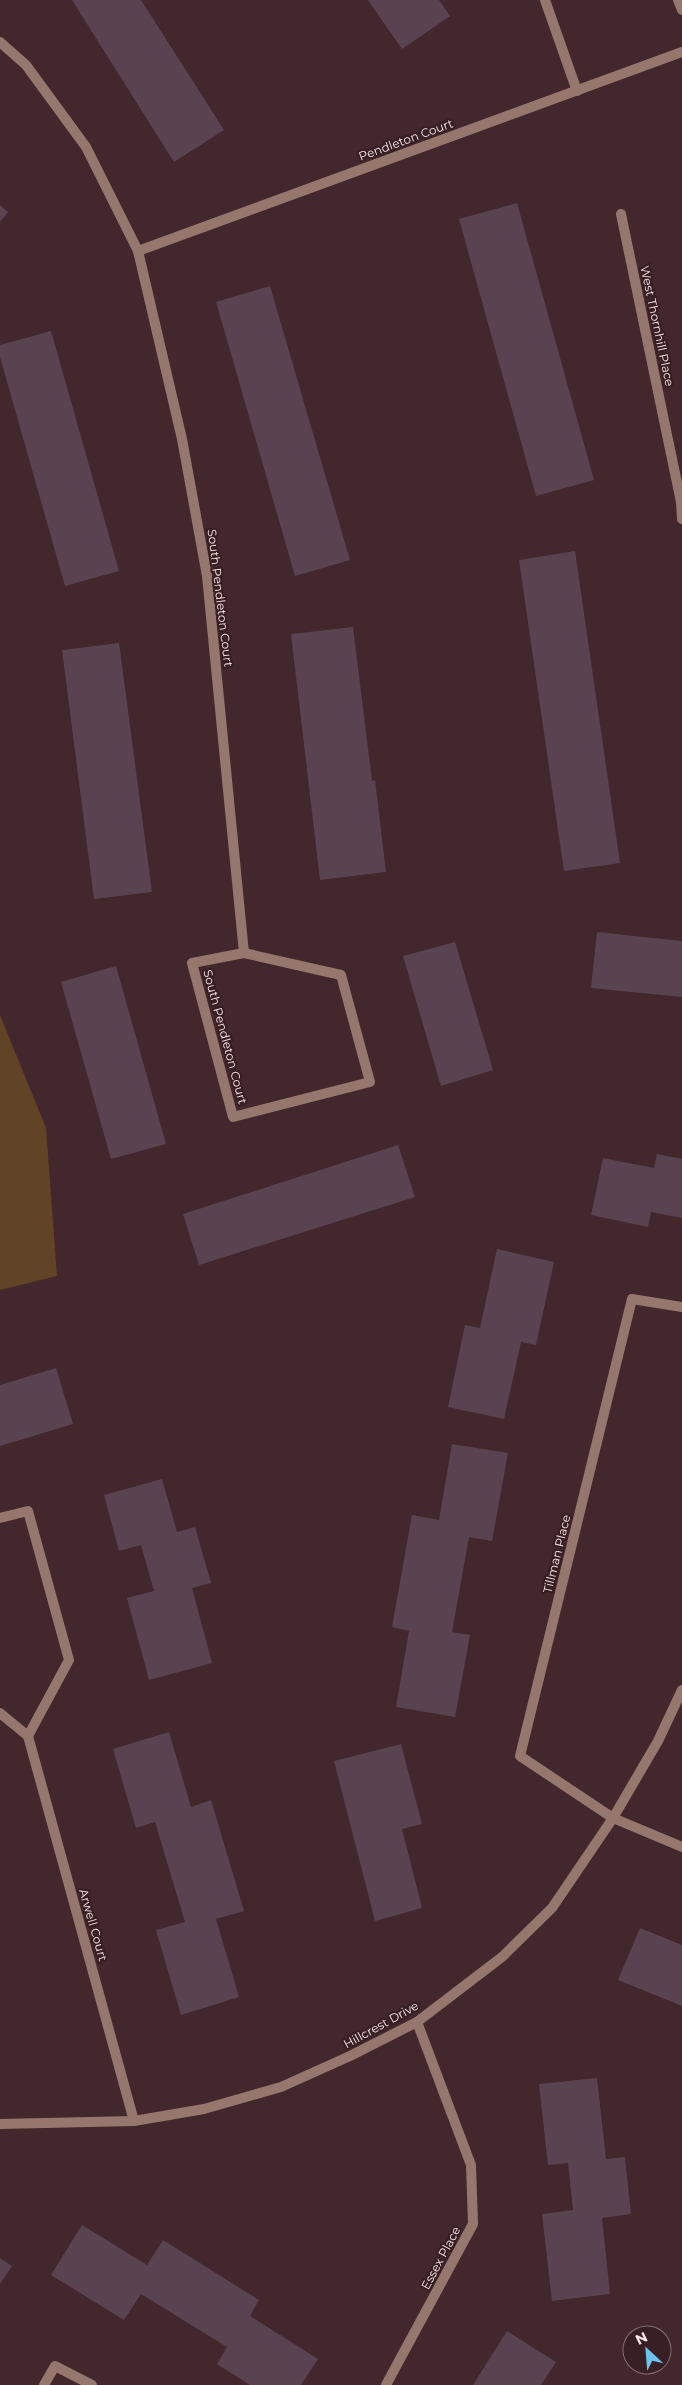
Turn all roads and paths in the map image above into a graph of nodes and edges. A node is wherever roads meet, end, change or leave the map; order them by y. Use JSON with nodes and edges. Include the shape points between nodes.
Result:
{"nodes":[{"id":1,"x":545,"y":0,"type":"edge"},
{"id":2,"x":678,"y":0,"type":"edge"},
{"id":3,"x":682,"y":10,"type":"edge"},
{"id":4,"x":0,"y":42,"type":"edge"},
{"id":5,"x":682,"y":52,"type":"edge"},
{"id":6,"x":577,"y":91,"type":"junction"},
{"id":7,"x":621,"y":214,"type":"dead end"},
{"id":8,"x":138,"y":251,"type":"junction"},
{"id":9,"x":682,"y":502,"type":"edge"},
{"id":10,"x":682,"y":519,"type":"edge"},
{"id":11,"x":244,"y":953,"type":"junction"},
{"id":12,"x":682,"y":1307,"type":"edge"},
{"id":13,"x":0,"y":1518,"type":"edge"},
{"id":14,"x":682,"y":1690,"type":"edge"},
{"id":15,"x":0,"y":1713,"type":"edge"},
{"id":16,"x":28,"y":1736,"type":"junction"},
{"id":17,"x":613,"y":1818,"type":"junction"},
{"id":18,"x":682,"y":1847,"type":"edge"},
{"id":19,"x":417,"y":2022,"type":"junction"},
{"id":20,"x":134,"y":2121,"type":"junction"},
{"id":21,"x":0,"y":2124,"type":"edge"},
{"id":22,"x":44,"y":2385,"type":"edge"},
{"id":23,"x":92,"y":2385,"type":"edge"},
{"id":24,"x":386,"y":2385,"type":"edge"}],
"edges":[{"from":1,"to":6,"type":"street"},
{"from":2,"to":3,"type":"street"},
{"from":4,"to":8,"type":"street","name":"South Pendleton Court","via":[[26,65],[86,147]]},
{"from":5,"to":6,"type":"street","name":"Pendleton Court"},
{"from":6,"to":8,"type":"street","name":"Pendleton Court"},
{"from":7,"to":9,"type":"street","name":"West Thornhill Place"},
{"from":8,"to":11,"type":"street","name":"South Pendleton Court","via":[[182,439],[207,576]]},
{"from":9,"to":10,"type":"street","name":"West Thornhill Place"},
{"from":11,"to":11,"type":"street","name":"South Pendleton Court","via":[[192,963],[233,1117],[370,1082],[341,974]]},
{"from":12,"to":17,"type":"street","name":"Tillman Place","via":[[632,1299],[520,1756]]},
{"from":13,"to":16,"type":"street","via":[[28,1511],[69,1660]]},
{"from":14,"to":17,"type":"street","name":"Hillcrest Drive","via":[[658,1741]]},
{"from":15,"to":16,"type":"street"},
{"from":16,"to":20,"type":"street","name":"Arwell Court"},
{"from":17,"to":18,"type":"street"},
{"from":17,"to":19,"type":"street","name":"Hillcrest Drive","via":[[552,1908],[502,1957]]},
{"from":19,"to":20,"type":"street","name":"Hillcrest Drive","via":[[281,2087],[204,2109]]},
{"from":19,"to":24,"type":"street","name":"Essex Place","via":[[471,2165],[473,2224]]},
{"from":20,"to":21,"type":"street","name":"Hillcrest Drive"},
{"from":22,"to":23,"type":"street","via":[[55,2366]]}]}
